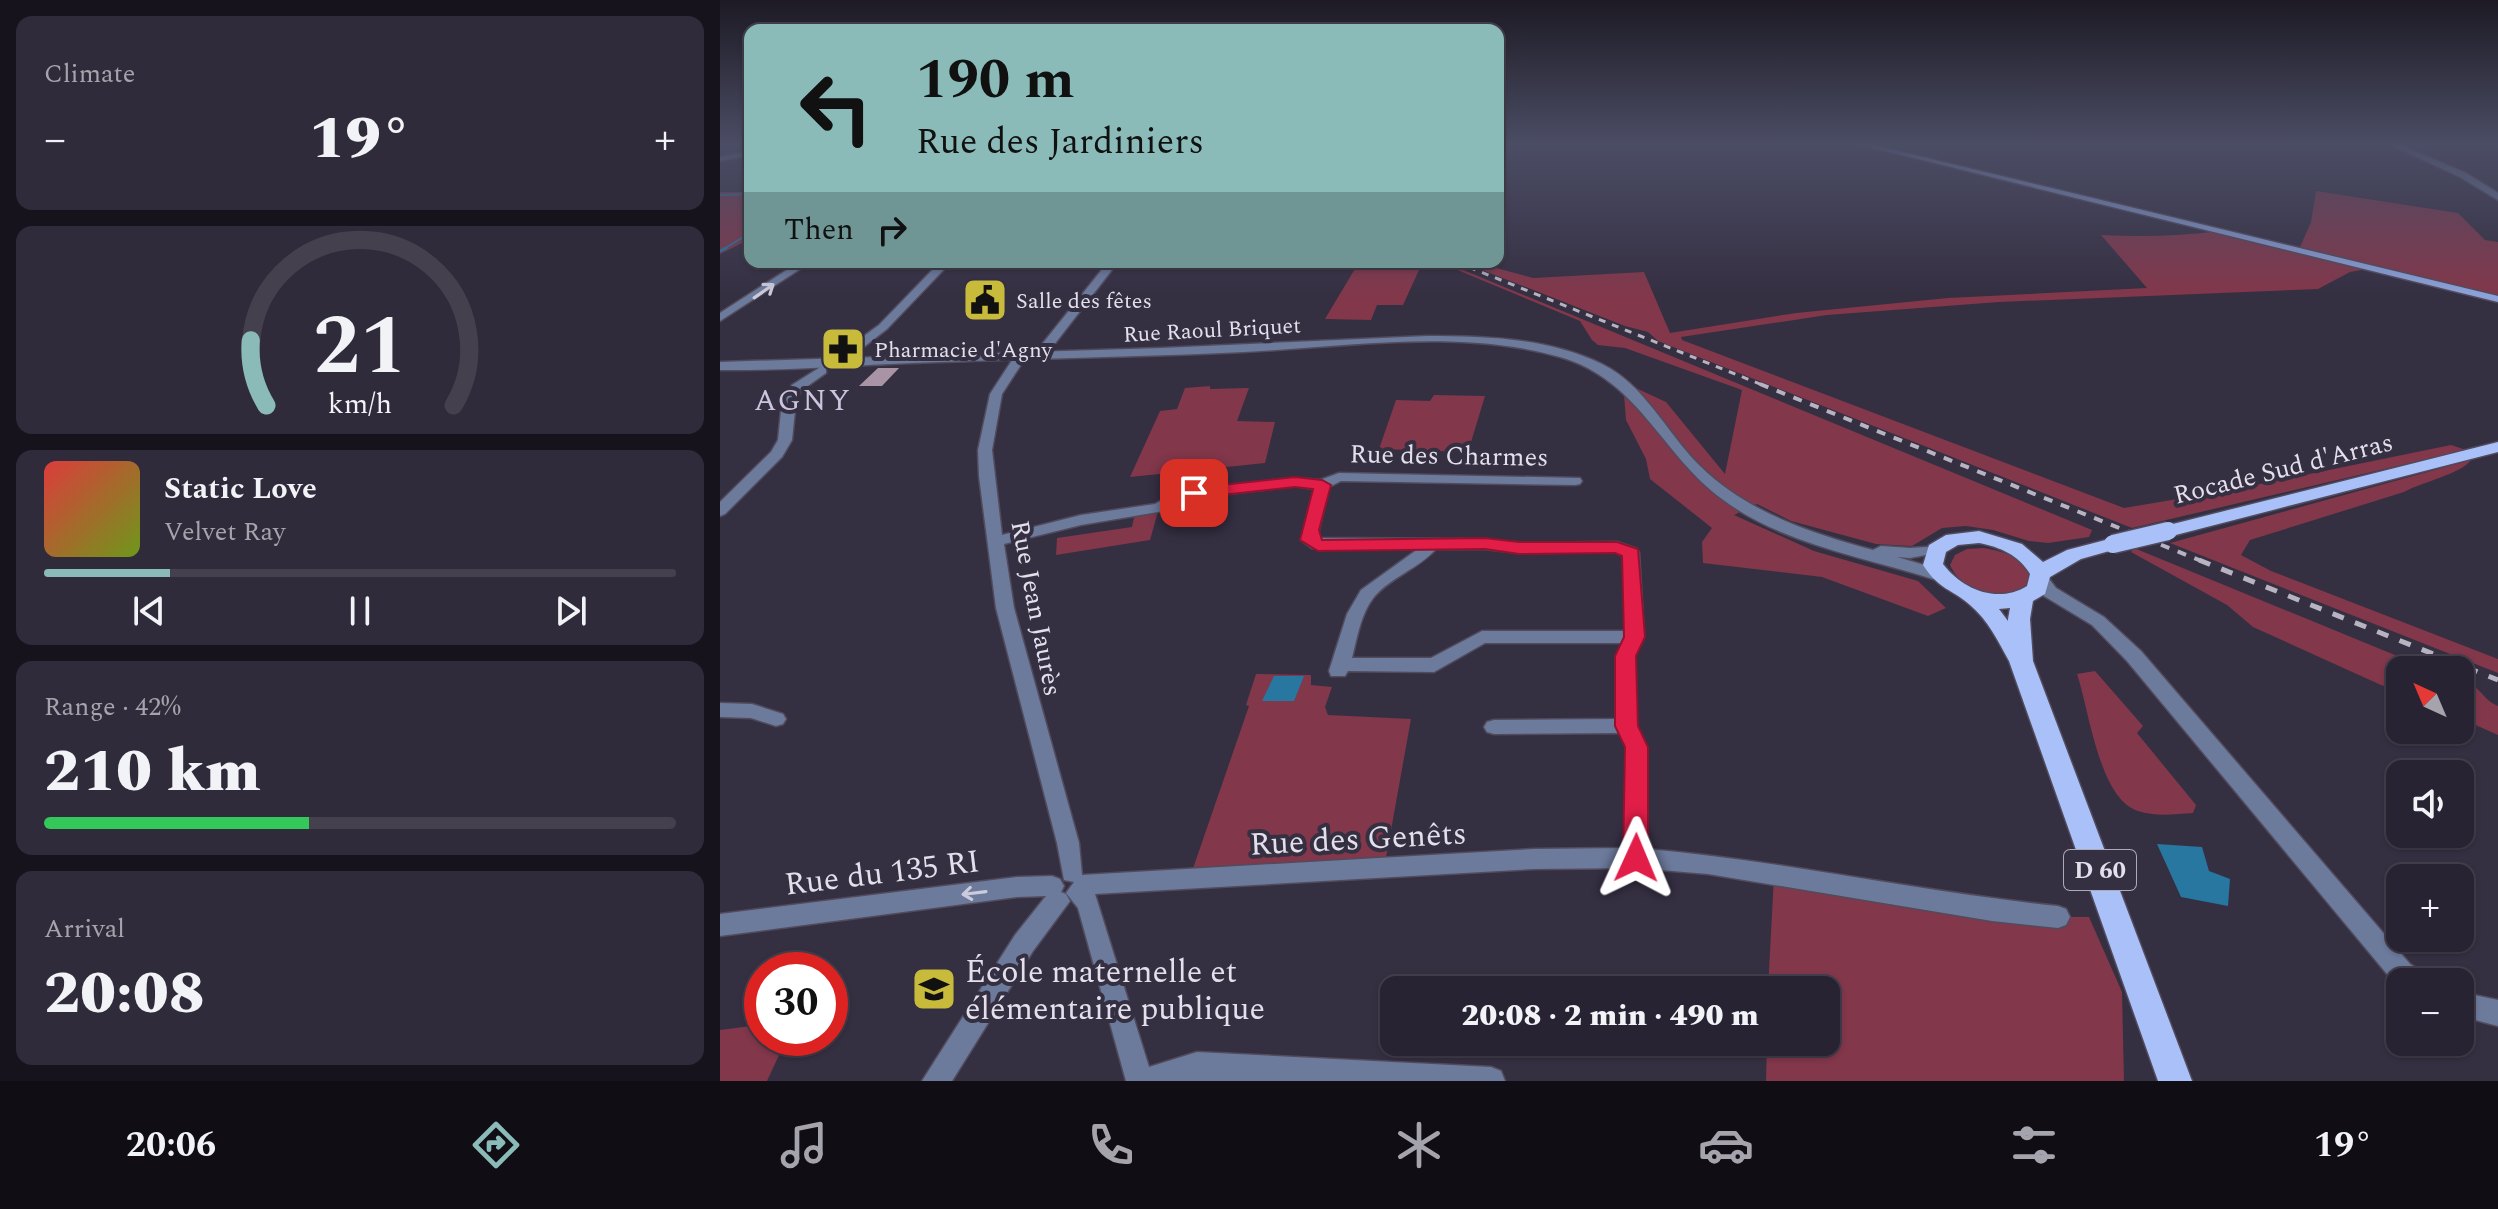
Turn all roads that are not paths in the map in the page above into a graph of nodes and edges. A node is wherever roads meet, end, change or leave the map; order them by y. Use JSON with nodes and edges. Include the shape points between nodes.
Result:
{"nodes":[{"id":1,"x":2064,"y":193,"type":"edge"},
{"id":2,"x":797,"y":268,"type":"edge"},
{"id":3,"x":940,"y":268,"type":"edge"},
{"id":4,"x":1108,"y":268,"type":"edge"},
{"id":5,"x":2498,"y":299,"type":"edge"},
{"id":6,"x":720,"y":318,"type":"edge"},
{"id":7,"x":1039,"y":356,"type":"junction"},
{"id":8,"x":1020,"y":357,"type":"junction"},
{"id":9,"x":840,"y":362,"type":"junction"},
{"id":10,"x":720,"y":366,"type":"edge"},
{"id":11,"x":821,"y":367,"type":"junction"},
{"id":12,"x":2498,"y":447,"type":"edge"},
{"id":13,"x":1575,"y":481,"type":"dead end"},
{"id":14,"x":1322,"y":485,"type":"junction"},
{"id":15,"x":720,"y":511,"type":"edge"},
{"id":16,"x":996,"y":541,"type":"junction"},
{"id":17,"x":1430,"y":546,"type":"junction"},
{"id":18,"x":1936,"y":549,"type":"junction"},
{"id":19,"x":1860,"y":550,"type":"junction"},
{"id":20,"x":2019,"y":550,"type":"junction"},
{"id":21,"x":2085,"y":551,"type":"junction"},
{"id":22,"x":1939,"y":575,"type":"junction"},
{"id":23,"x":2033,"y":587,"type":"junction"},
{"id":24,"x":1976,"y":598,"type":"junction"},
{"id":25,"x":1635,"y":637,"type":"junction"},
{"id":26,"x":2021,"y":661,"type":"junction"},
{"id":27,"x":720,"y":710,"type":"edge"},
{"id":28,"x":776,"y":719,"type":"dead end"},
{"id":29,"x":1626,"y":726,"type":"junction"},
{"id":30,"x":1494,"y":727,"type":"dead end"},
{"id":31,"x":1636,"y":858,"type":"junction"},
{"id":32,"x":1069,"y":888,"type":"junction"},
{"id":33,"x":2058,"y":917,"type":"dead end"},
{"id":34,"x":720,"y":925,"type":"edge"},
{"id":35,"x":2398,"y":968,"type":"edge"},
{"id":36,"x":2474,"y":1007,"type":"edge"},
{"id":37,"x":2498,"y":1013,"type":"edge"},
{"id":38,"x":936,"y":1081,"type":"edge"},
{"id":39,"x":1140,"y":1081,"type":"edge"},
{"id":40,"x":1147,"y":1081,"type":"edge"},
{"id":41,"x":1491,"y":1081,"type":"edge"},
{"id":42,"x":2175,"y":1081,"type":"edge"}],
"edges":[{"from":1,"to":5,"type":"main road"},
{"from":6,"to":2,"type":"street","one_way":true},
{"from":3,"to":9,"type":"street"},
{"from":4,"to":7,"type":"street"},
{"from":7,"to":8,"type":"street","name":"Rue Raoul Briquet"},
{"from":7,"to":19,"type":"street","name":"Rue Raoul Briquet","via":[[1386,341],[1523,345],[1599,368],[1636,396],[1717,489],[1782,524]]},
{"from":8,"to":9,"type":"street","name":"Rue Raoul Briquet"},
{"from":8,"to":16,"type":"street","name":"Rue Jean Jaurès","via":[[996,394],[985,450]]},
{"from":9,"to":11,"type":"street"},
{"from":10,"to":11,"type":"street"},
{"from":11,"to":15,"type":"street","via":[[789,401],[785,440],[777,454]]},
{"from":12,"to":21,"type":"main road","name":"Rocade Sud d'Arras","bridge":true},
{"from":13,"to":14,"type":"street","name":"Rue des Charmes","via":[[1350,476]]},
{"from":14,"to":16,"type":"street","name":"Rue des Charmes","via":[[1295,482],[1180,495],[1159,508]]},
{"from":14,"to":17,"type":"street","via":[[1309,540],[1318,545]]},
{"from":16,"to":32,"type":"street","name":"Rue Jean Jaurès","via":[[1005,608],[1068,843]]},
{"from":17,"to":25,"type":"street","via":[[1617,547],[1631,553]]},
{"from":17,"to":25,"type":"street","via":[[1418,561],[1372,587],[1339,669],[1434,665],[1482,637]]},
{"from":18,"to":19,"type":"street"},
{"from":18,"to":20,"type":"main road","via":[[1966,537]]},
{"from":18,"to":22,"type":"main road","via":[[1933,565]]},
{"from":19,"to":22,"type":"street"},
{"from":20,"to":21,"type":"main road","name":"Rocade Sud d'Arras"},
{"from":20,"to":23,"type":"main road","via":[[2036,566]]},
{"from":21,"to":23,"type":"main road","name":"Rocade Sud d'Arras","via":[[2048,567]]},
{"from":22,"to":24,"type":"main road","via":[[1952,588]]},
{"from":23,"to":24,"type":"main road","via":[[2009,601]]},
{"from":23,"to":26,"type":"main road","number":"D 60","via":[[2019,619]]},
{"from":23,"to":35,"type":"street","via":[[2098,621],[2134,656]]},
{"from":24,"to":26,"type":"main road","number":"D 60","via":[[1996,619]]},
{"from":25,"to":29,"type":"street","via":[[1626,656]]},
{"from":26,"to":42,"type":"main road","number":"D 60"},
{"from":27,"to":28,"type":"street","via":[[752,711]]},
{"from":29,"to":30,"type":"street"},
{"from":29,"to":31,"type":"street","via":[[1637,747]]},
{"from":31,"to":32,"type":"street","name":"Rue des Genêts","via":[[1534,859]]},
{"from":31,"to":33,"type":"street","name":"Rue des Genêts","via":[[1708,864]]},
{"from":32,"to":34,"type":"street","name":"Rue du 135 RI","one_way":true,"via":[[1017,887]]},
{"from":32,"to":38,"type":"street","via":[[1024,943]]},
{"from":32,"to":39,"type":"street","name":"Rue Jean Jaurès","via":[[1088,903]]},
{"from":36,"to":37,"type":"street"},
{"from":40,"to":41,"type":"street","via":[[1197,1066]]}]}
